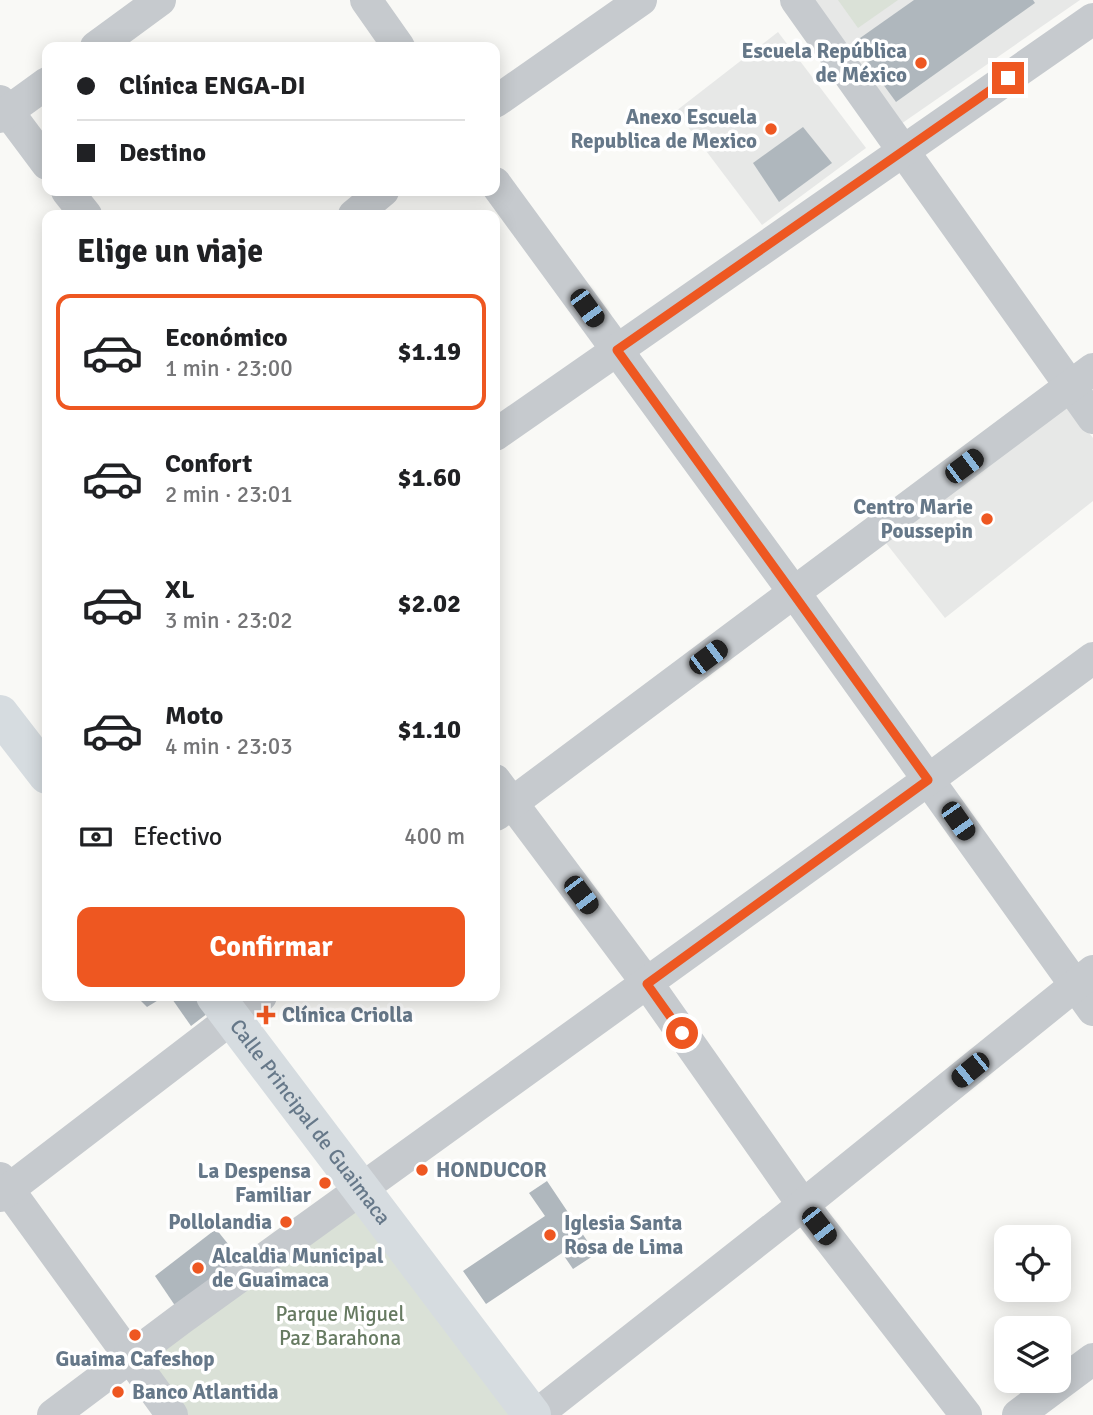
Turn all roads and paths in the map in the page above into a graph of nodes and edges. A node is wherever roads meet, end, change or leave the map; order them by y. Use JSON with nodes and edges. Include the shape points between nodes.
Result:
{"nodes":[{"id":1,"x":160,"y":0,"type":"edge"},
{"id":2,"x":366,"y":0,"type":"edge"},
{"id":3,"x":641,"y":0,"type":"edge"},
{"id":4,"x":796,"y":0,"type":"edge"},
{"id":5,"x":1093,"y":19,"type":"edge"},
{"id":6,"x":103,"y":42,"type":"edge"},
{"id":7,"x":395,"y":42,"type":"edge"},
{"id":8,"x":42,"y":86,"type":"edge"},
{"id":9,"x":500,"y":99,"type":"edge"},
{"id":10,"x":3,"y":110,"type":"edge"},
{"id":11,"x":902,"y":151,"type":"junction"},
{"id":12,"x":42,"y":158,"type":"edge"},
{"id":13,"x":500,"y":190,"type":"edge"},
{"id":14,"x":71,"y":196,"type":"edge"},
{"id":15,"x":377,"y":196,"type":"edge"},
{"id":16,"x":82,"y":210,"type":"edge"},
{"id":17,"x":360,"y":210,"type":"edge"},
{"id":18,"x":617,"y":350,"type":"junction"},
{"id":19,"x":1082,"y":378,"type":"edge"},
{"id":20,"x":1093,"y":418,"type":"edge"},
{"id":21,"x":500,"y":432,"type":"edge"},
{"id":22,"x":794,"y":593,"type":"junction"},
{"id":23,"x":1093,"y":658,"type":"edge"},
{"id":24,"x":0,"y":714,"type":"edge"},
{"id":25,"x":42,"y":769,"type":"edge"},
{"id":26,"x":928,"y":780,"type":"junction"},
{"id":27,"x":501,"y":799,"type":"edge"},
{"id":28,"x":647,"y":984,"type":"junction"},
{"id":29,"x":1087,"y":989,"type":"edge"},
{"id":30,"x":236,"y":1003,"type":"edge"},
{"id":31,"x":3,"y":1188,"type":"edge"},
{"id":32,"x":362,"y":1190,"type":"junction"},
{"id":33,"x":803,"y":1205,"type":"junction"},
{"id":34,"x":130,"y":1357,"type":"junction"},
{"id":35,"x":1093,"y":1359,"type":"edge"},
{"id":36,"x":53,"y":1415,"type":"edge"},
{"id":37,"x":173,"y":1415,"type":"edge"},
{"id":38,"x":534,"y":1415,"type":"edge"},
{"id":39,"x":966,"y":1415,"type":"edge"},
{"id":40,"x":1018,"y":1415,"type":"edge"}],
"edges":[{"from":1,"to":6,"type":"street"},
{"from":2,"to":7,"type":"street"},
{"from":3,"to":9,"type":"street"},
{"from":4,"to":11,"type":"street"},
{"from":5,"to":11,"type":"street"},
{"from":8,"to":10,"type":"street"},
{"from":10,"to":12,"type":"street"},
{"from":11,"to":18,"type":"street"},
{"from":11,"to":19,"type":"street"},
{"from":13,"to":18,"type":"street"},
{"from":14,"to":16,"type":"street"},
{"from":15,"to":17,"type":"street"},
{"from":18,"to":21,"type":"street"},
{"from":18,"to":22,"type":"street"},
{"from":19,"to":20,"type":"street"},
{"from":19,"to":22,"type":"street"},
{"from":22,"to":26,"type":"street"},
{"from":22,"to":27,"type":"street"},
{"from":23,"to":26,"type":"street"},
{"from":24,"to":25,"type":"main road"},
{"from":26,"to":28,"type":"street"},
{"from":26,"to":29,"type":"street"},
{"from":27,"to":28,"type":"street"},
{"from":28,"to":32,"type":"street"},
{"from":28,"to":33,"type":"street"},
{"from":29,"to":33,"type":"street"},
{"from":30,"to":31,"type":"street"},
{"from":30,"to":32,"type":"main road","name":"Calle Principal de Guaimaca"},
{"from":31,"to":34,"type":"street"},
{"from":32,"to":34,"type":"street"},
{"from":32,"to":38,"type":"main road","name":"Calle Principal de Guaimaca"},
{"from":33,"to":38,"type":"street"},
{"from":33,"to":39,"type":"street"},
{"from":34,"to":36,"type":"street"},
{"from":34,"to":37,"type":"street"},
{"from":35,"to":40,"type":"street"}]}
